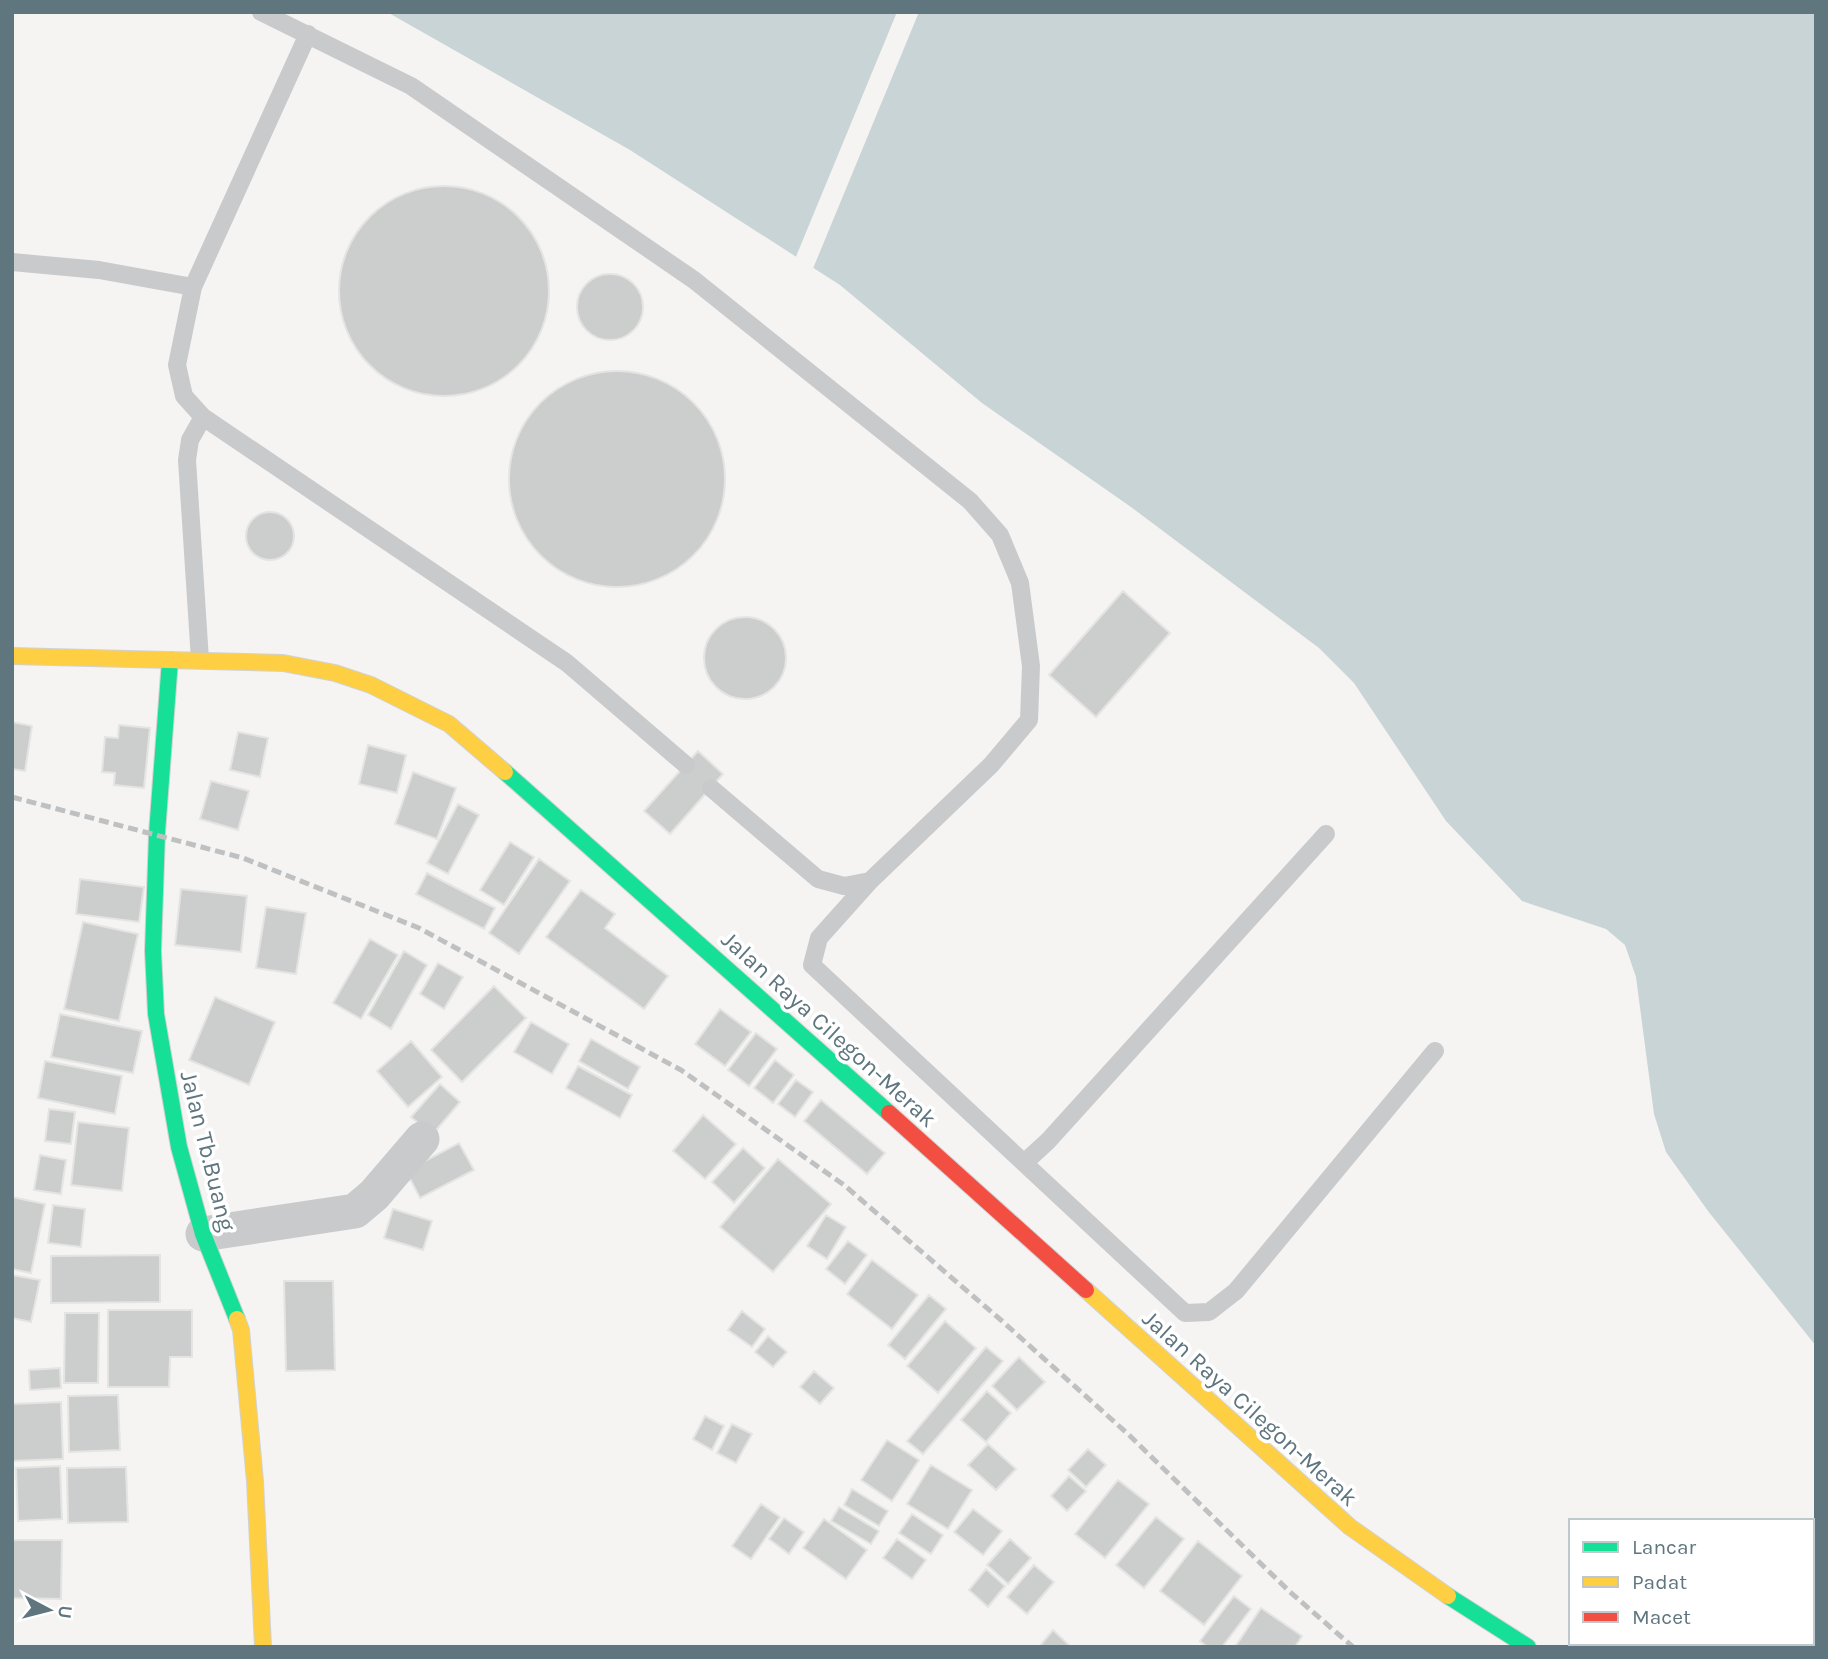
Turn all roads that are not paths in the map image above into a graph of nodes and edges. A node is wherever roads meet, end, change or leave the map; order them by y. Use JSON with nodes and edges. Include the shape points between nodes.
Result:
{"nodes":[{"id":1,"x":261,"y":12,"type":"edge"},
{"id":2,"x":308,"y":34,"type":"junction"},
{"id":3,"x":12,"y":262,"type":"edge"},
{"id":4,"x":193,"y":287,"type":"junction"},
{"id":5,"x":203,"y":417,"type":"junction"},
{"id":6,"x":12,"y":656,"type":"edge"},
{"id":7,"x":170,"y":660,"type":"junction"},
{"id":8,"x":200,"y":660,"type":"junction"},
{"id":9,"x":686,"y":765,"type":"dead end"},
{"id":10,"x":711,"y":788,"type":"dead end"},
{"id":11,"x":1326,"y":834,"type":"dead end"},
{"id":12,"x":870,"y":881,"type":"junction"},
{"id":13,"x":1435,"y":1051,"type":"dead end"},
{"id":14,"x":422,"y":1139,"type":"dead end"},
{"id":15,"x":1024,"y":1163,"type":"junction"},
{"id":16,"x":203,"y":1234,"type":"junction"},
{"id":17,"x":262,"y":1647,"type":"edge"},
{"id":18,"x":1528,"y":1647,"type":"edge"}],
"edges":[{"from":1,"to":2,"type":"lane"},
{"from":2,"to":4,"type":"lane"},
{"from":2,"to":12,"type":"lane","via":[[411,86],[694,280],[970,501],[1000,535],[1020,583],[1031,666],[1029,720],[991,765]]},
{"from":3,"to":4,"type":"lane","via":[[99,270]]},
{"from":4,"to":5,"type":"lane","via":[[177,365],[184,396]]},
{"from":5,"to":8,"type":"lane","via":[[190,440],[187,460]]},
{"from":5,"to":9,"type":"lane","via":[[567,663]]},
{"from":6,"to":7,"type":"main road","name":"Jalan Raya Cilegon-Merak"},
{"from":7,"to":8,"type":"main road","name":"Jalan Raya Cilegon-Merak"},
{"from":7,"to":16,"type":"main road","name":"Jalan Tb.Buang","via":[[157,833],[156,1014],[179,1147]]},
{"from":8,"to":18,"type":"main road","name":"Jalan Raya Cilegon-Merak","via":[[284,663],[335,673],[371,685],[449,724],[604,857],[1350,1527]]},
{"from":10,"to":12,"type":"lane","via":[[818,879],[844,886]]},
{"from":11,"to":15,"type":"lane"},
{"from":12,"to":15,"type":"lane","via":[[820,938],[812,965]]},
{"from":13,"to":15,"type":"lane","via":[[1236,1291],[1209,1312],[1185,1313]]},
{"from":14,"to":16,"type":"street","via":[[355,1212]]},
{"from":16,"to":17,"type":"main road","name":"Jalan Tb.Buang","via":[[241,1329],[256,1481]]}]}
